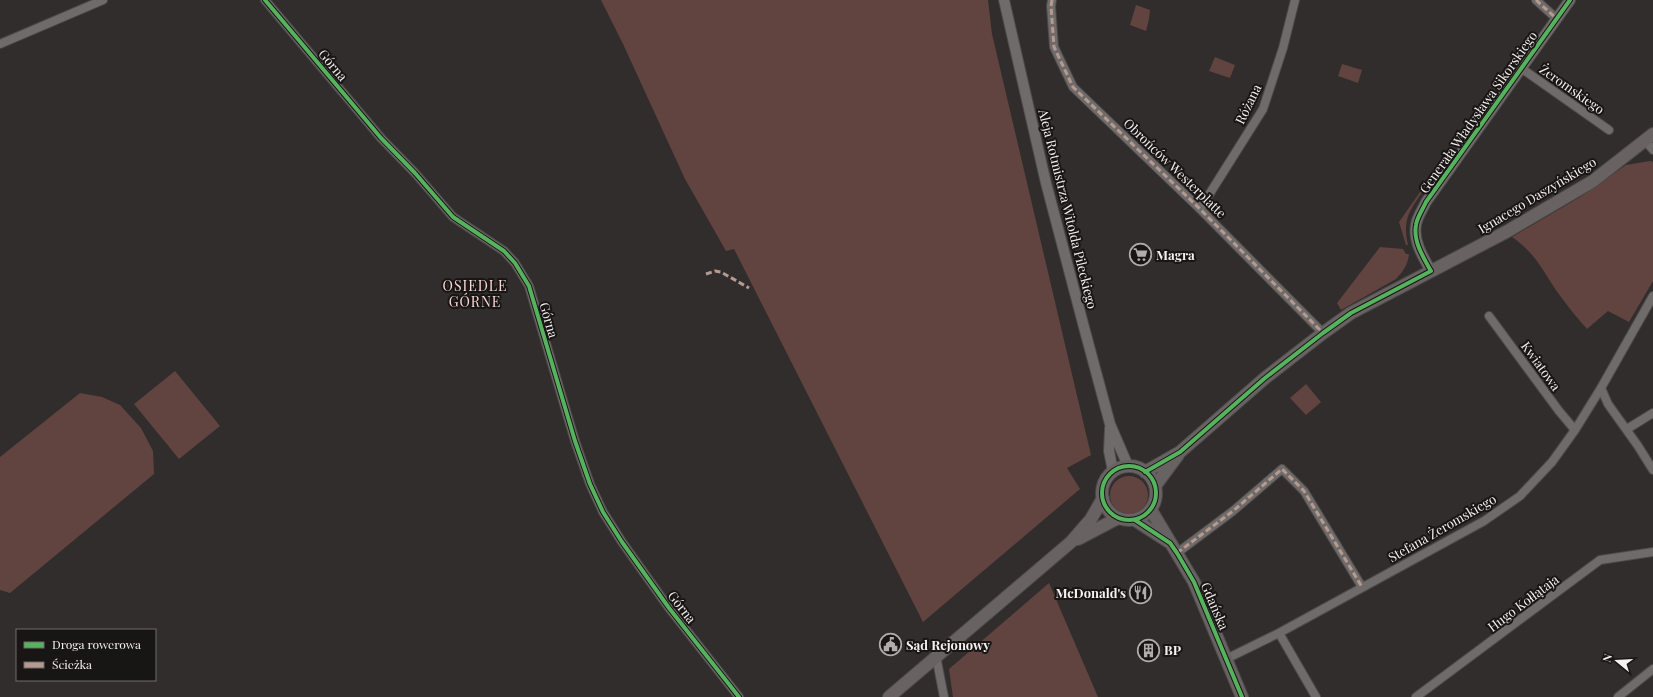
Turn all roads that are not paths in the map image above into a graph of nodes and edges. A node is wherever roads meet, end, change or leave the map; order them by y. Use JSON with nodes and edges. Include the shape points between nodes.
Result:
{"nodes":[{"id":1,"x":103,"y":0,"type":"edge"},
{"id":2,"x":264,"y":0,"type":"edge"},
{"id":3,"x":1004,"y":0,"type":"edge"},
{"id":4,"x":1052,"y":0,"type":"edge"},
{"id":5,"x":1295,"y":0,"type":"edge"},
{"id":6,"x":1536,"y":0,"type":"edge"},
{"id":7,"x":1570,"y":0,"type":"edge"},
{"id":8,"x":1557,"y":19,"type":"junction"},
{"id":9,"x":0,"y":44,"type":"edge"},
{"id":10,"x":1521,"y":68,"type":"junction"},
{"id":11,"x":1609,"y":130,"type":"dead end"},
{"id":12,"x":1649,"y":137,"type":"edge"},
{"id":13,"x":1653,"y":150,"type":"edge"},
{"id":14,"x":1200,"y":209,"type":"junction"},
{"id":15,"x":1430,"y":271,"type":"junction"},
{"id":16,"x":1653,"y":296,"type":"edge"},
{"id":17,"x":1488,"y":316,"type":"dead end"},
{"id":18,"x":1323,"y":333,"type":"junction"},
{"id":19,"x":1601,"y":388,"type":"junction"},
{"id":20,"x":1653,"y":413,"type":"edge"},
{"id":21,"x":1110,"y":424,"type":"junction"},
{"id":22,"x":1627,"y":429,"type":"junction"},
{"id":23,"x":1575,"y":430,"type":"junction"},
{"id":24,"x":1180,"y":452,"type":"junction"},
{"id":25,"x":1128,"y":466,"type":"junction"},
{"id":26,"x":1653,"y":470,"type":"edge"},
{"id":27,"x":1113,"y":471,"type":"junction"},
{"id":28,"x":1145,"y":472,"type":"junction"},
{"id":29,"x":1155,"y":486,"type":"junction"},
{"id":30,"x":1103,"y":498,"type":"junction"},
{"id":31,"x":1151,"y":510,"type":"junction"},
{"id":32,"x":1118,"y":518,"type":"junction"},
{"id":33,"x":1135,"y":520,"type":"junction"},
{"id":34,"x":1071,"y":542,"type":"junction"},
{"id":35,"x":1174,"y":548,"type":"junction"},
{"id":36,"x":1653,"y":552,"type":"edge"},
{"id":37,"x":1362,"y":587,"type":"junction"},
{"id":38,"x":1279,"y":633,"type":"junction"},
{"id":39,"x":936,"y":656,"type":"junction"},
{"id":40,"x":1226,"y":659,"type":"junction"},
{"id":41,"x":1653,"y":669,"type":"edge"},
{"id":42,"x":739,"y":697,"type":"edge"},
{"id":43,"x":889,"y":697,"type":"edge"},
{"id":44,"x":944,"y":697,"type":"edge"},
{"id":45,"x":1242,"y":697,"type":"edge"},
{"id":46,"x":1316,"y":697,"type":"edge"},
{"id":47,"x":1416,"y":697,"type":"edge"},
{"id":48,"x":1618,"y":697,"type":"edge"}],
"edges":[{"from":1,"to":9,"type":"street"},
{"from":2,"to":42,"type":"street","name":"Górna","via":[[381,138],[453,217],[504,251],[515,263],[529,286],[575,441],[603,512],[669,608]]},
{"from":3,"to":21,"type":"street","name":"Aleja Rotmistrza Witolda Pileckiego","via":[[1046,183]]},
{"from":4,"to":14,"type":"street","name":"Obrońców Westerplatte","via":[[1054,47],[1073,87]]},
{"from":5,"to":14,"type":"street","name":"Różana","via":[[1283,48],[1262,109]]},
{"from":6,"to":8,"type":"street"},
{"from":7,"to":8,"type":"street","name":"Generała Władysława Sikorskiego"},
{"from":8,"to":10,"type":"street","name":"Generała Władysława Sikorskiego"},
{"from":10,"to":11,"type":"street","name":"Żeromskiego"},
{"from":10,"to":15,"type":"street","name":"Generała Władysława Sikorskiego","via":[[1426,202],[1416,224],[1417,245]]},
{"from":12,"to":13,"type":"street"},
{"from":12,"to":15,"type":"main road","name":"Ignacego Daszyńskiego","via":[[1593,180],[1506,232]]},
{"from":14,"to":18,"type":"street","name":"Obrońców Westerplatte"},
{"from":15,"to":18,"type":"main road","via":[[1351,313]]},
{"from":16,"to":19,"type":"street","name":"Stefana Żeromskiego"},
{"from":17,"to":23,"type":"street","name":"Kwiatowa"},
{"from":18,"to":24,"type":"main road","via":[[1265,378]]},
{"from":19,"to":22,"type":"street","via":[[1608,404]]},
{"from":19,"to":23,"type":"street","name":"Stefana Żeromskiego"},
{"from":20,"to":22,"type":"street"},
{"from":21,"to":25,"type":"street","name":"Aleja Rotmistrza Witolda Pileckiego"},
{"from":21,"to":27,"type":"street","name":"Aleja Rotmistrza Witolda Pileckiego"},
{"from":22,"to":26,"type":"street"},
{"from":23,"to":37,"type":"street","name":"Stefana Żeromskiego","via":[[1552,462],[1520,496],[1484,521]]},
{"from":24,"to":28,"type":"main road"},
{"from":24,"to":29,"type":"main road"},
{"from":25,"to":27,"type":"main road"},
{"from":25,"to":28,"type":"main road","via":[[1140,468]]},
{"from":27,"to":30,"type":"main road","via":[[1104,483]]},
{"from":28,"to":29,"type":"main road","via":[[1150,475]]},
{"from":29,"to":31,"type":"main road","via":[[1156,496]]},
{"from":30,"to":32,"type":"main road","via":[[1108,510]]},
{"from":30,"to":34,"type":"main road","via":[[1091,519]]},
{"from":31,"to":33,"type":"main road"},
{"from":31,"to":35,"type":"main road","name":"Gdańska"},
{"from":32,"to":33,"type":"main road"},
{"from":32,"to":34,"type":"main road"},
{"from":33,"to":35,"type":"main road","name":"Gdańska"},
{"from":34,"to":39,"type":"main road"},
{"from":35,"to":37,"type":"street","via":[[1233,511],[1282,469],[1304,491]]},
{"from":35,"to":40,"type":"main road","name":"Gdańska","via":[[1194,582]]},
{"from":36,"to":47,"type":"street","name":"Hugo Kołłątaja","via":[[1600,560]]},
{"from":37,"to":38,"type":"street","name":"Stefana Żeromskiego"},
{"from":38,"to":40,"type":"street","name":"Stefana Żeromskiego"},
{"from":38,"to":46,"type":"street"},
{"from":39,"to":43,"type":"main road"},
{"from":39,"to":44,"type":"street"},
{"from":40,"to":45,"type":"main road","name":"Gdańska"},
{"from":41,"to":48,"type":"street"}]}
